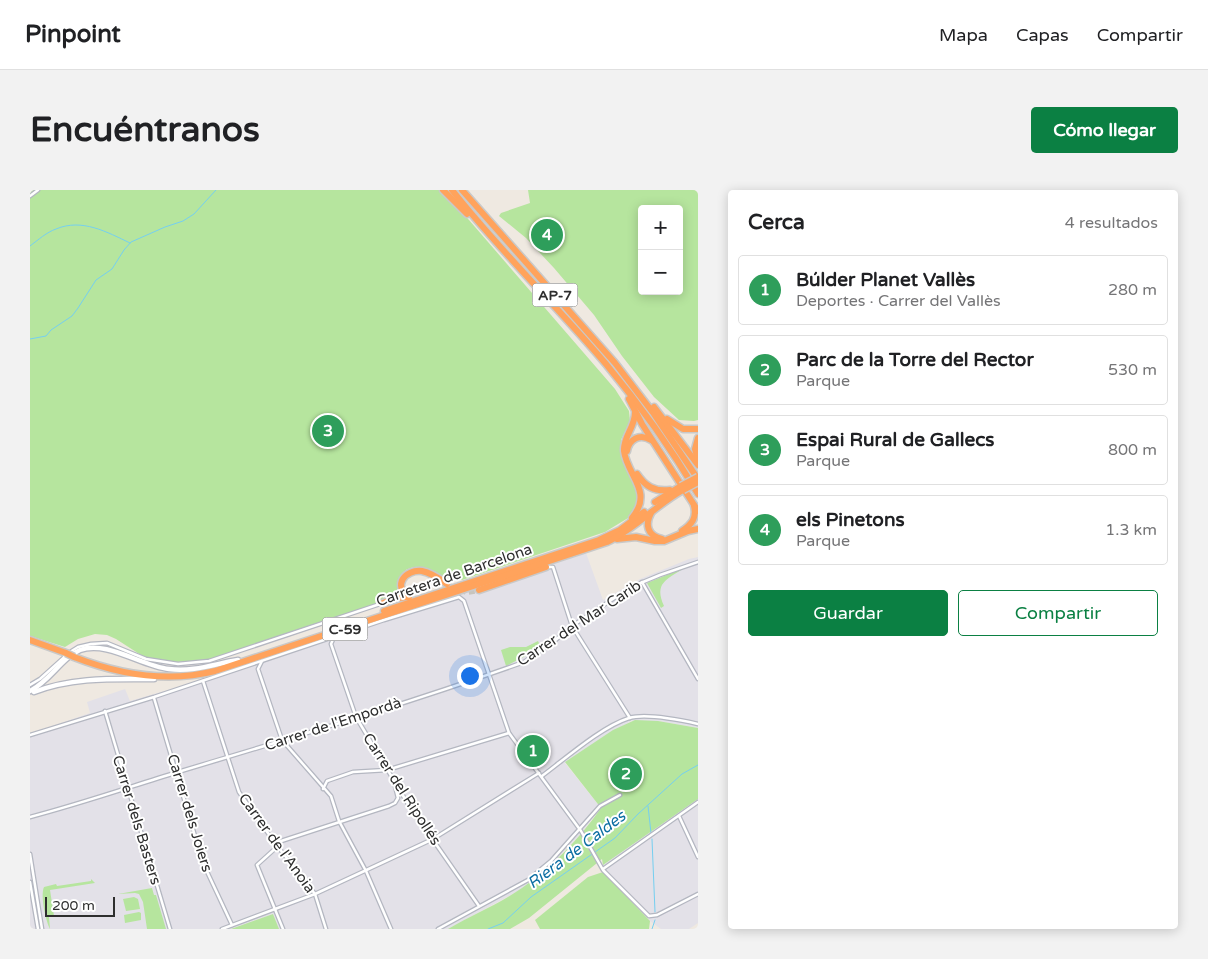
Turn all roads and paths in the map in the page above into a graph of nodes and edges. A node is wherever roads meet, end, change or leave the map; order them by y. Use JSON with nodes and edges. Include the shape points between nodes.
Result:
{"nodes":[{"id":1,"x":38,"y":190,"type":"edge"},
{"id":2,"x":444,"y":190,"type":"edge"},
{"id":3,"x":452,"y":190,"type":"edge"},
{"id":4,"x":462,"y":190,"type":"edge"},
{"id":5,"x":466,"y":190,"type":"edge"},
{"id":6,"x":30,"y":196,"type":"edge"},
{"id":7,"x":486,"y":218,"type":"junction"},
{"id":8,"x":486,"y":232,"type":"junction"},
{"id":9,"x":606,"y":365,"type":"junction"},
{"id":10,"x":623,"y":373,"type":"junction"},
{"id":11,"x":634,"y":408,"type":"junction"},
{"id":12,"x":655,"y":408,"type":"junction"},
{"id":13,"x":698,"y":428,"type":"edge"},
{"id":14,"x":698,"y":438,"type":"edge"},
{"id":15,"x":656,"y":445,"type":"junction"},
{"id":16,"x":698,"y":460,"type":"edge"},
{"id":17,"x":698,"y":465,"type":"edge"},
{"id":18,"x":698,"y":479,"type":"edge"},
{"id":19,"x":682,"y":488,"type":"junction"},
{"id":20,"x":674,"y":490,"type":"junction"},
{"id":21,"x":698,"y":494,"type":"edge"},
{"id":22,"x":690,"y":498,"type":"junction"},
{"id":23,"x":653,"y":509,"type":"junction"},
{"id":24,"x":698,"y":511,"type":"edge"},
{"id":25,"x":623,"y":528,"type":"junction"},
{"id":26,"x":698,"y":529,"type":"edge"},
{"id":27,"x":581,"y":551,"type":"junction"},
{"id":28,"x":698,"y":562,"type":"edge"},
{"id":29,"x":546,"y":568,"type":"joint"},
{"id":30,"x":642,"y":582,"type":"junction"},
{"id":31,"x":447,"y":584,"type":"dead end"},
{"id":32,"x":466,"y":588,"type":"junction"},
{"id":33,"x":479,"y":590,"type":"tunnel mouth"},
{"id":34,"x":390,"y":596,"type":"dead end"},
{"id":35,"x":430,"y":596,"type":"junction"},
{"id":36,"x":409,"y":597,"type":"junction"},
{"id":37,"x":383,"y":603,"type":"junction"},
{"id":38,"x":421,"y":608,"type":"junction"},
{"id":39,"x":572,"y":626,"type":"junction"},
{"id":40,"x":334,"y":637,"type":"junction"},
{"id":41,"x":30,"y":640,"type":"edge"},
{"id":42,"x":238,"y":660,"type":"junction"},
{"id":43,"x":262,"y":661,"type":"junction"},
{"id":44,"x":249,"y":665,"type":"junction"},
{"id":45,"x":258,"y":669,"type":"junction"},
{"id":46,"x":489,"y":675,"type":"junction"},
{"id":47,"x":178,"y":677,"type":"junction"},
{"id":48,"x":698,"y":679,"type":"edge"},
{"id":49,"x":202,"y":681,"type":"junction"},
{"id":50,"x":30,"y":685,"type":"edge"},
{"id":51,"x":30,"y":692,"type":"edge"},
{"id":52,"x":154,"y":698,"type":"junction"},
{"id":53,"x":105,"y":711,"type":"junction"},
{"id":54,"x":356,"y":716,"type":"junction"},
{"id":55,"x":630,"y":718,"type":"junction"},
{"id":56,"x":698,"y":724,"type":"edge"},
{"id":57,"x":509,"y":733,"type":"junction"},
{"id":58,"x":30,"y":735,"type":"edge"},
{"id":59,"x":282,"y":740,"type":"junction"},
{"id":60,"x":227,"y":758,"type":"junction"},
{"id":61,"x":387,"y":770,"type":"junction"},
{"id":62,"x":177,"y":772,"type":"junction"},
{"id":63,"x":541,"y":775,"type":"junction"},
{"id":64,"x":393,"y":778,"type":"junction"},
{"id":65,"x":323,"y":788,"type":"junction"},
{"id":66,"x":128,"y":789,"type":"junction"},
{"id":67,"x":620,"y":795,"type":"dead end"},
{"id":68,"x":698,"y":802,"type":"edge"},
{"id":69,"x":679,"y":816,"type":"junction"},
{"id":70,"x":30,"y":817,"type":"edge"},
{"id":71,"x":339,"y":821,"type":"junction"},
{"id":72,"x":580,"y":829,"type":"junction"},
{"id":73,"x":433,"y":839,"type":"junction"},
{"id":74,"x":275,"y":843,"type":"junction"},
{"id":75,"x":278,"y":846,"type":"junction"},
{"id":76,"x":30,"y":854,"type":"edge"},
{"id":77,"x":698,"y":857,"type":"edge"},
{"id":78,"x":603,"y":870,"type":"junction"},
{"id":79,"x":366,"y":871,"type":"junction"},
{"id":80,"x":30,"y":882,"type":"edge"},
{"id":81,"x":315,"y":894,"type":"junction"},
{"id":82,"x":698,"y":894,"type":"edge"},
{"id":83,"x":479,"y":906,"type":"junction"},
{"id":84,"x":276,"y":909,"type":"junction"},
{"id":85,"x":232,"y":925,"type":"junction"},
{"id":86,"x":38,"y":929,"type":"edge"},
{"id":87,"x":42,"y":929,"type":"edge"},
{"id":88,"x":170,"y":929,"type":"edge"},
{"id":89,"x":222,"y":929,"type":"edge"},
{"id":90,"x":283,"y":929,"type":"edge"},
{"id":91,"x":326,"y":929,"type":"edge"},
{"id":92,"x":391,"y":929,"type":"edge"},
{"id":93,"x":438,"y":929,"type":"edge"}],
"edges":[{"from":1,"to":6,"type":"street"},
{"from":2,"to":8,"type":"highway"},
{"from":3,"to":8,"type":"highway","number":"AP-7"},
{"from":4,"to":7,"type":"highway","number":"AP-7"},
{"from":5,"to":7,"type":"highway"},
{"from":7,"to":10,"type":"highway","number":"AP-7"},
{"from":8,"to":9,"type":"highway","number":"AP-7"},
{"from":9,"to":11,"type":"highway"},
{"from":9,"to":21,"type":"highway","number":"AP-7","via":[[660,436]]},
{"from":10,"to":12,"type":"highway"},
{"from":10,"to":18,"type":"highway","number":"AP-7"},
{"from":11,"to":15,"type":"highway"},
{"from":11,"to":25,"type":"highway","via":[[635,420],[624,450],[639,486],[640,499],[635,515]]},
{"from":12,"to":13,"type":"highway","via":[[679,427],[687,430]]},
{"from":12,"to":17,"type":"highway"},
{"from":14,"to":16,"type":"highway","via":[[695,449]]},
{"from":15,"to":20,"type":"highway","via":[[646,437],[634,438],[628,447],[629,460],[648,487],[659,491]]},
{"from":15,"to":22,"type":"highway"},
{"from":18,"to":19,"type":"highway","name":"Carretera de Barcelona","number":"C-59","bridge":true},
{"from":19,"to":20,"type":"highway","name":"Carretera de Barcelona","number":"C-59"},
{"from":19,"to":23,"type":"highway","name":"Carretera de Barcelona","number":"C-59"},
{"from":20,"to":25,"type":"highway","name":"Carretera de Barcelona","number":"C-59"},
{"from":22,"to":23,"type":"highway","via":[[695,511],[693,520],[684,530],[669,538],[658,538],[650,532],[648,521]]},
{"from":22,"to":24,"type":"highway"},
{"from":23,"to":27,"type":"highway","name":"Carretera de Barcelona","number":"C-59","via":[[620,535]]},
{"from":25,"to":35,"type":"highway","name":"Carretera de Barcelona","number":"C-59","via":[[594,542]]},
{"from":26,"to":27,"type":"highway","via":[[664,542],[628,537]]},
{"from":27,"to":32,"type":"highway","name":"Carretera de Barcelona","number":"C-59"},
{"from":28,"to":30,"type":"street","name":"Carrer del Mar Carib"},
{"from":29,"to":33,"type":"highway"},
{"from":29,"to":39,"type":"street","via":[[554,567]]},
{"from":30,"to":39,"type":"street","name":"Carrer del Mar Carib"},
{"from":30,"to":48,"type":"street"},
{"from":31,"to":36,"type":"highway","via":[[427,572],[410,572],[401,584]]},
{"from":32,"to":38,"type":"highway"},
{"from":32,"to":47,"type":"highway","name":"Carretera de Barcelona","number":"C-59","via":[[234,666]]},
{"from":34,"to":37,"type":"street"},
{"from":35,"to":36,"type":"highway"},
{"from":35,"to":42,"type":"highway","name":"Carretera de Barcelona","number":"C-59"},
{"from":36,"to":37,"type":"highway"},
{"from":37,"to":50,"type":"street","via":[[209,661],[178,664],[146,659],[107,643],[78,647]]},
{"from":38,"to":40,"type":"street"},
{"from":38,"to":46,"type":"street","via":[[461,598]]},
{"from":39,"to":46,"type":"street","name":"Carrer del Mar Carib","via":[[524,662]]},
{"from":39,"to":55,"type":"street"},
{"from":40,"to":43,"type":"street"},
{"from":40,"to":54,"type":"street","name":"Carrer del Ripollés","via":[[331,644]]},
{"from":41,"to":47,"type":"highway","name":"Carretera de Barcelona","number":"C-59","bridge":true,"via":[[119,672]]},
{"from":42,"to":47,"type":"highway","name":"Carretera de Barcelona","number":"C-59"},
{"from":42,"to":51,"type":"street","via":[[198,670],[168,669],[106,649],[91,648],[73,654]]},
{"from":43,"to":44,"type":"street"},
{"from":43,"to":45,"type":"street"},
{"from":44,"to":45,"type":"street"},
{"from":44,"to":49,"type":"street"},
{"from":45,"to":59,"type":"street"},
{"from":46,"to":54,"type":"street","name":"Carrer de l'Empordà"},
{"from":46,"to":57,"type":"street"},
{"from":47,"to":51,"type":"street","via":[[84,680]]},
{"from":49,"to":52,"type":"street"},
{"from":49,"to":60,"type":"street","name":"Carrer de l'Anoia"},
{"from":52,"to":53,"type":"street"},
{"from":52,"to":62,"type":"street","name":"Carrer dels Joiers"},
{"from":53,"to":58,"type":"street"},
{"from":53,"to":66,"type":"street","name":"Carrer dels Basters"},
{"from":54,"to":59,"type":"street","name":"Carrer de l'Empordà"},
{"from":54,"to":61,"type":"street","name":"Carrer del Ripollés"},
{"from":55,"to":56,"type":"street","via":[[661,718]]},
{"from":55,"to":63,"type":"street"},
{"from":57,"to":61,"type":"street"},
{"from":57,"to":63,"type":"street"},
{"from":59,"to":60,"type":"street","name":"Carrer de l'Empordà"},
{"from":59,"to":65,"type":"street"},
{"from":60,"to":62,"type":"street","name":"Carrer de l'Empordà"},
{"from":60,"to":74,"type":"street","name":"Carrer de l'Anoia","via":[[240,792]]},
{"from":61,"to":64,"type":"street","name":"Carrer del Ripollés"},
{"from":61,"to":65,"type":"street","via":[[352,772],[327,782]]},
{"from":62,"to":66,"type":"street","name":"Carrer de l'Empordà"},
{"from":62,"to":85,"type":"street","name":"Carrer dels Joiers","via":[[203,862]]},
{"from":63,"to":72,"type":"street"},
{"from":63,"to":73,"type":"street"},
{"from":64,"to":71,"type":"street","via":[[398,798],[395,803]]},
{"from":64,"to":73,"type":"street","name":"Carrer del Ripollés"},
{"from":65,"to":71,"type":"street","via":[[330,796]]},
{"from":66,"to":70,"type":"street","name":"Carrer de l'Empordà"},
{"from":66,"to":88,"type":"street","name":"Carrer dels Basters"},
{"from":67,"to":72,"type":"street","via":[[600,806]]},
{"from":68,"to":69,"type":"street"},
{"from":69,"to":77,"type":"street"},
{"from":69,"to":78,"type":"street"},
{"from":71,"to":74,"type":"street"},
{"from":71,"to":79,"type":"street"},
{"from":72,"to":78,"type":"street"},
{"from":72,"to":83,"type":"street","via":[[551,861],[528,880]]},
{"from":73,"to":79,"type":"street"},
{"from":73,"to":83,"type":"street","name":"Carrer del Ripollés"},
{"from":74,"to":75,"type":"street","name":"Carrer de l'Anoia"},
{"from":75,"to":81,"type":"street","name":"Carrer de l'Anoia"},
{"from":75,"to":84,"type":"street","via":[[257,865]]},
{"from":76,"to":87,"type":"street"},
{"from":78,"to":82,"type":"street","via":[[652,916]]},
{"from":79,"to":81,"type":"street"},
{"from":79,"to":92,"type":"street"},
{"from":80,"to":86,"type":"street"},
{"from":81,"to":84,"type":"street"},
{"from":81,"to":91,"type":"street","name":"Carrer de l'Anoia"},
{"from":83,"to":93,"type":"street"},
{"from":84,"to":85,"type":"street"},
{"from":84,"to":90,"type":"street"},
{"from":85,"to":89,"type":"street"}]}
